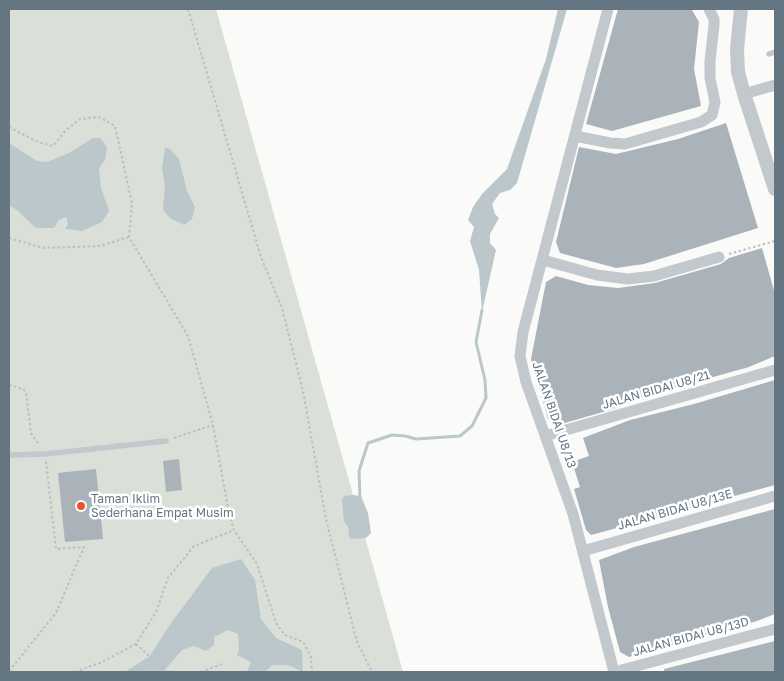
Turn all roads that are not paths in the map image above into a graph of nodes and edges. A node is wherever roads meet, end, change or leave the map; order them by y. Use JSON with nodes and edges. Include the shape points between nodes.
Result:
{"nodes":[{"id":1,"x":608,"y":9,"type":"edge"},
{"id":2,"x":709,"y":9,"type":"edge"},
{"id":3,"x":741,"y":9,"type":"edge"},
{"id":4,"x":775,"y":86,"type":"edge"},
{"id":5,"x":744,"y":94,"type":"junction"},
{"id":6,"x":575,"y":136,"type":"junction"},
{"id":7,"x":775,"y":190,"type":"edge"},
{"id":8,"x":719,"y":257,"type":"road end"},
{"id":9,"x":543,"y":260,"type":"junction"},
{"id":10,"x":775,"y":370,"type":"edge"},
{"id":11,"x":545,"y":436,"type":"junction"},
{"id":12,"x":166,"y":441,"type":"road end"},
{"id":13,"x":9,"y":455,"type":"edge"},
{"id":14,"x":775,"y":496,"type":"edge"},
{"id":15,"x":583,"y":551,"type":"junction"},
{"id":16,"x":775,"y":629,"type":"edge"},
{"id":17,"x":614,"y":672,"type":"edge"}],
"edges":[{"from":1,"to":6,"type":"street","name":"JALAN BIDAI U8/13"},
{"from":2,"to":6,"type":"street","via":[[714,19],[710,61],[715,102],[712,115],[701,122],[625,144]]},
{"from":3,"to":5,"type":"street","via":[[736,60]]},
{"from":4,"to":5,"type":"street"},
{"from":5,"to":7,"type":"street"},
{"from":6,"to":9,"type":"street","name":"JALAN BIDAI U8/13"},
{"from":8,"to":9,"type":"street","via":[[654,276],[628,279],[598,275]]},
{"from":9,"to":11,"type":"street","name":"JALAN BIDAI U8/13","via":[[523,332],[520,356]]},
{"from":10,"to":11,"type":"street","name":"JALAN BIDAI U8/21"},
{"from":11,"to":15,"type":"street","name":"JALAN BIDAI U8/13"},
{"from":12,"to":13,"type":"lane"},
{"from":14,"to":15,"type":"street","name":"JALAN BIDAI U8/13E"},
{"from":15,"to":17,"type":"street","name":"JALAN BIDAI U8/13"},
{"from":16,"to":17,"type":"street","name":"JALAN BIDAI U8/13D"}]}
